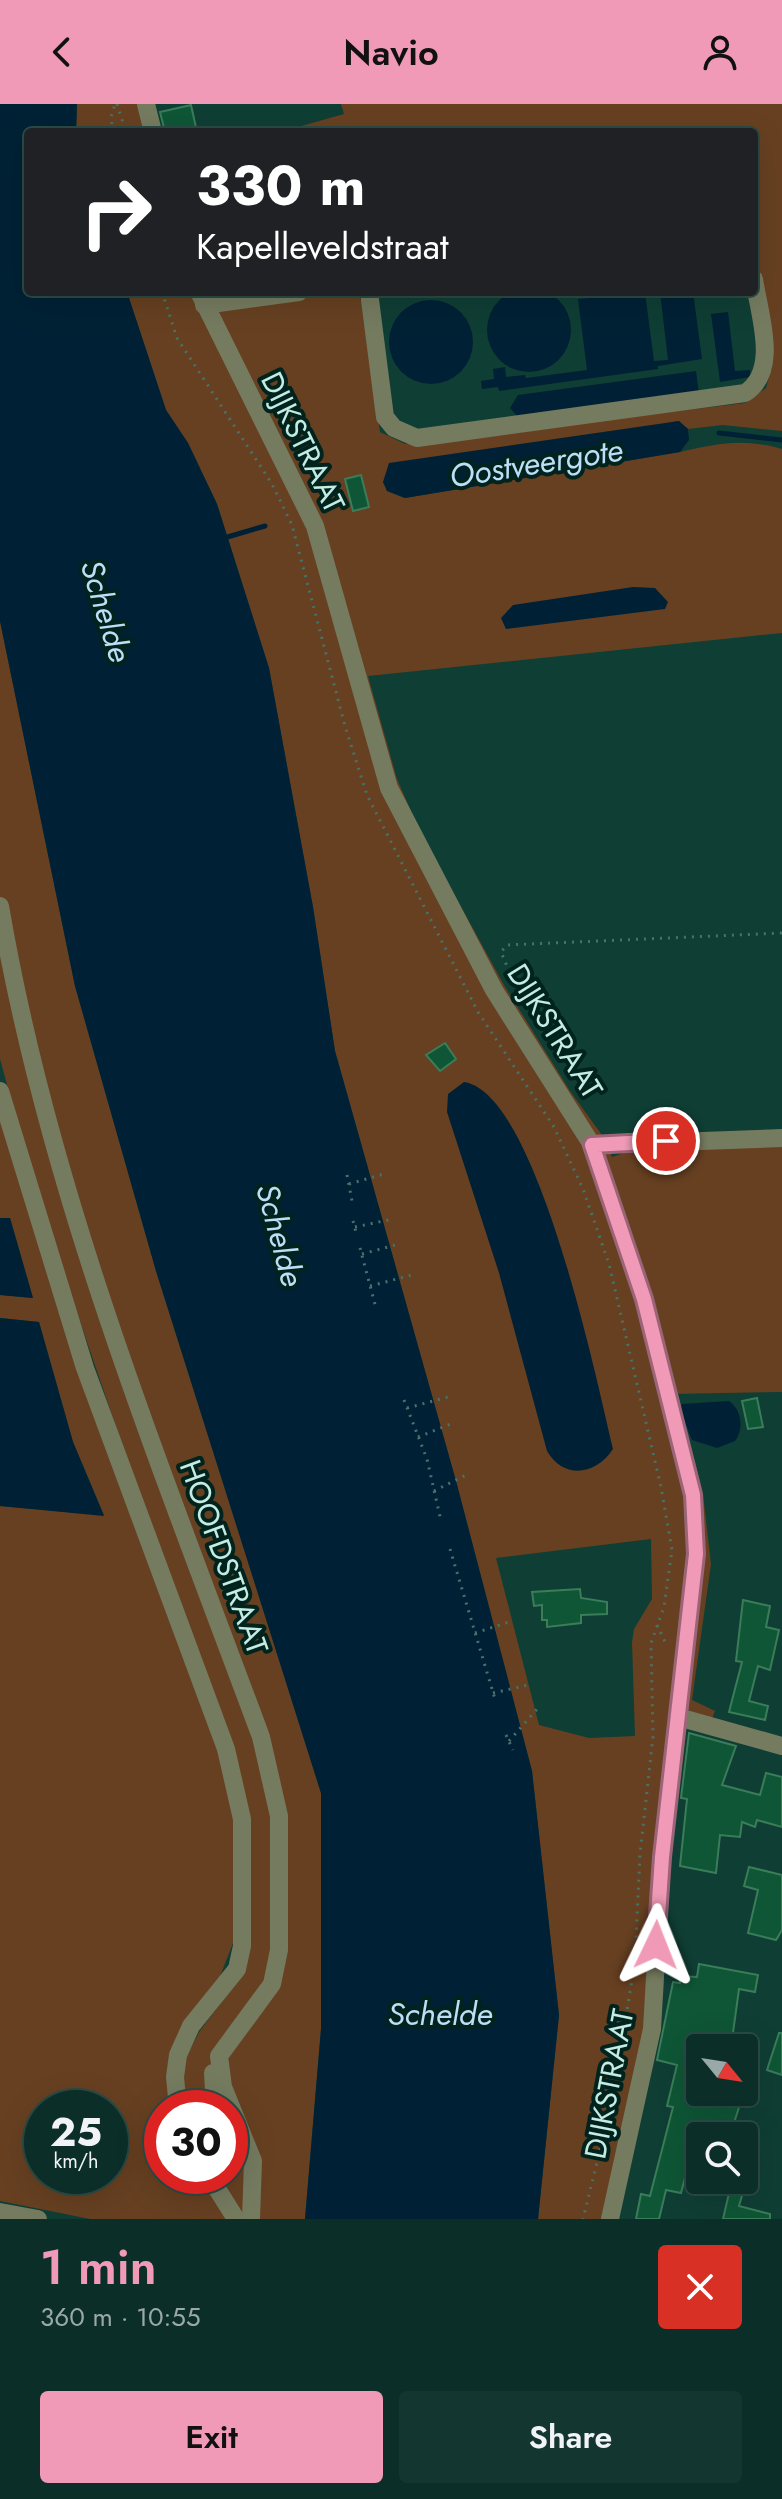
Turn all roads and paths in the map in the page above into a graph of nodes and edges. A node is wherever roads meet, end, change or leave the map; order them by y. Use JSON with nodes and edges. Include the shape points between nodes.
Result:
{"nodes":[{"id":1,"x":116,"y":104,"type":"edge"},
{"id":2,"x":146,"y":104,"type":"edge"},
{"id":3,"x":112,"y":128,"type":"edge"},
{"id":4,"x":125,"y":128,"type":"edge"},
{"id":5,"x":152,"y":128,"type":"edge"},
{"id":6,"x":163,"y":296,"type":"edge"},
{"id":7,"x":234,"y":296,"type":"edge"},
{"id":8,"x":370,"y":296,"type":"edge"},
{"id":9,"x":756,"y":296,"type":"edge"},
{"id":10,"x":201,"y":298,"type":"edge"},
{"id":11,"x":0,"y":906,"type":"edge"},
{"id":12,"x":782,"y":933,"type":"edge"},
{"id":13,"x":525,"y":1006,"type":"dead end"},
{"id":14,"x":0,"y":1091,"type":"edge"},
{"id":15,"x":782,"y":1138,"type":"edge"},
{"id":16,"x":592,"y":1145,"type":"junction"},
{"id":17,"x":384,"y":1174,"type":"dead end"},
{"id":18,"x":347,"y":1175,"type":"dead end"},
{"id":19,"x":349,"y":1184,"type":"junction"},
{"id":20,"x":353,"y":1206,"type":"dead end"},
{"id":21,"x":393,"y":1219,"type":"dead end"},
{"id":22,"x":353,"y":1221,"type":"dead end"},
{"id":23,"x":355,"y":1227,"type":"junction"},
{"id":24,"x":357,"y":1236,"type":"dead end"},
{"id":25,"x":399,"y":1244,"type":"dead end"},
{"id":26,"x":360,"y":1248,"type":"dead end"},
{"id":27,"x":362,"y":1254,"type":"junction"},
{"id":28,"x":412,"y":1275,"type":"dead end"},
{"id":29,"x":370,"y":1286,"type":"junction"},
{"id":30,"x":376,"y":1308,"type":"dead end"},
{"id":31,"x":448,"y":1397,"type":"dead end"},
{"id":32,"x":404,"y":1400,"type":"dead end"},
{"id":33,"x":407,"y":1408,"type":"junction"},
{"id":34,"x":453,"y":1423,"type":"dead end"},
{"id":35,"x":418,"y":1437,"type":"junction"},
{"id":36,"x":466,"y":1475,"type":"dead end"},
{"id":37,"x":434,"y":1491,"type":"junction"},
{"id":38,"x":441,"y":1521,"type":"dead end"},
{"id":39,"x":450,"y":1549,"type":"dead end"},
{"id":40,"x":512,"y":1621,"type":"dead end"},
{"id":41,"x":475,"y":1633,"type":"junction"},
{"id":42,"x":528,"y":1685,"type":"dead end"},
{"id":43,"x":493,"y":1693,"type":"junction"},
{"id":44,"x":495,"y":1699,"type":"dead end"},
{"id":45,"x":538,"y":1708,"type":"dead end"},
{"id":46,"x":678,"y":1717,"type":"junction"},
{"id":47,"x":506,"y":1735,"type":"dead end"},
{"id":48,"x":509,"y":1741,"type":"junction"},
{"id":49,"x":782,"y":1746,"type":"edge"},
{"id":50,"x":513,"y":1750,"type":"dead end"},
{"id":51,"x":219,"y":2056,"type":"junction"},
{"id":52,"x":176,"y":2090,"type":"edge"},
{"id":53,"x":213,"y":2090,"type":"edge"},
{"id":54,"x":222,"y":2195,"type":"edge"},
{"id":55,"x":0,"y":2212,"type":"edge"},
{"id":56,"x":38,"y":2219,"type":"edge"},
{"id":57,"x":236,"y":2219,"type":"edge"},
{"id":58,"x":251,"y":2219,"type":"edge"},
{"id":59,"x":583,"y":2219,"type":"edge"},
{"id":60,"x":610,"y":2219,"type":"edge"}],
"edges":[{"from":1,"to":3,"type":"path"},
{"from":1,"to":4,"type":"path"},
{"from":2,"to":5,"type":"street"},
{"from":6,"to":59,"type":"path","via":[[177,338],[272,484],[292,525],[367,795],[478,1012],[554,1127],[583,1189],[609,1264],[661,1487],[672,1550],[664,1607],[651,1643],[653,1737],[635,1961],[615,2084]]},
{"from":7,"to":10,"type":"street"},
{"from":8,"to":9,"type":"street","via":[[385,417],[394,428],[417,438],[745,393],[759,384],[766,367]]},
{"from":10,"to":16,"type":"street","name":"DIJKSTRAAT","via":[[315,526],[389,788],[494,990]]},
{"from":11,"to":51,"type":"street","name":"HOOFDSTRAAT","via":[[25,1043],[89,1262],[272,1776],[279,1816],[279,1950],[272,1984]]},
{"from":12,"to":13,"type":"path","via":[[507,945],[501,952],[503,964]]},
{"from":14,"to":52,"type":"street","via":[[80,1354],[226,1749],[238,1796],[242,1946],[237,1969],[191,2026],[178,2055]]},
{"from":15,"to":16,"type":"street"},
{"from":16,"to":46,"type":"street","name":"DIJKSTRAAT","via":[[644,1299],[693,1495],[696,1554]]},
{"from":17,"to":19,"type":"path"},
{"from":18,"to":19,"type":"path"},
{"from":19,"to":20,"type":"path"},
{"from":21,"to":23,"type":"path"},
{"from":22,"to":23,"type":"path"},
{"from":23,"to":24,"type":"path"},
{"from":25,"to":27,"type":"path"},
{"from":26,"to":27,"type":"path"},
{"from":27,"to":29,"type":"path"},
{"from":28,"to":29,"type":"path"},
{"from":29,"to":30,"type":"path"},
{"from":31,"to":33,"type":"path"},
{"from":32,"to":33,"type":"path"},
{"from":33,"to":35,"type":"path"},
{"from":34,"to":35,"type":"path"},
{"from":35,"to":37,"type":"path"},
{"from":36,"to":37,"type":"path"},
{"from":37,"to":38,"type":"path"},
{"from":39,"to":41,"type":"path"},
{"from":40,"to":41,"type":"path"},
{"from":41,"to":43,"type":"path"},
{"from":42,"to":43,"type":"path"},
{"from":43,"to":44,"type":"path"},
{"from":45,"to":48,"type":"path"},
{"from":46,"to":49,"type":"street"},
{"from":46,"to":60,"type":"street","name":"DIJKSTRAAT","via":[[658,1901],[652,2029]]},
{"from":47,"to":48,"type":"path"},
{"from":48,"to":50,"type":"path"},
{"from":51,"to":53,"type":"street"},
{"from":51,"to":58,"type":"street","via":[[223,2087],[253,2161]]},
{"from":54,"to":57,"type":"street"},
{"from":55,"to":56,"type":"street"}]}
